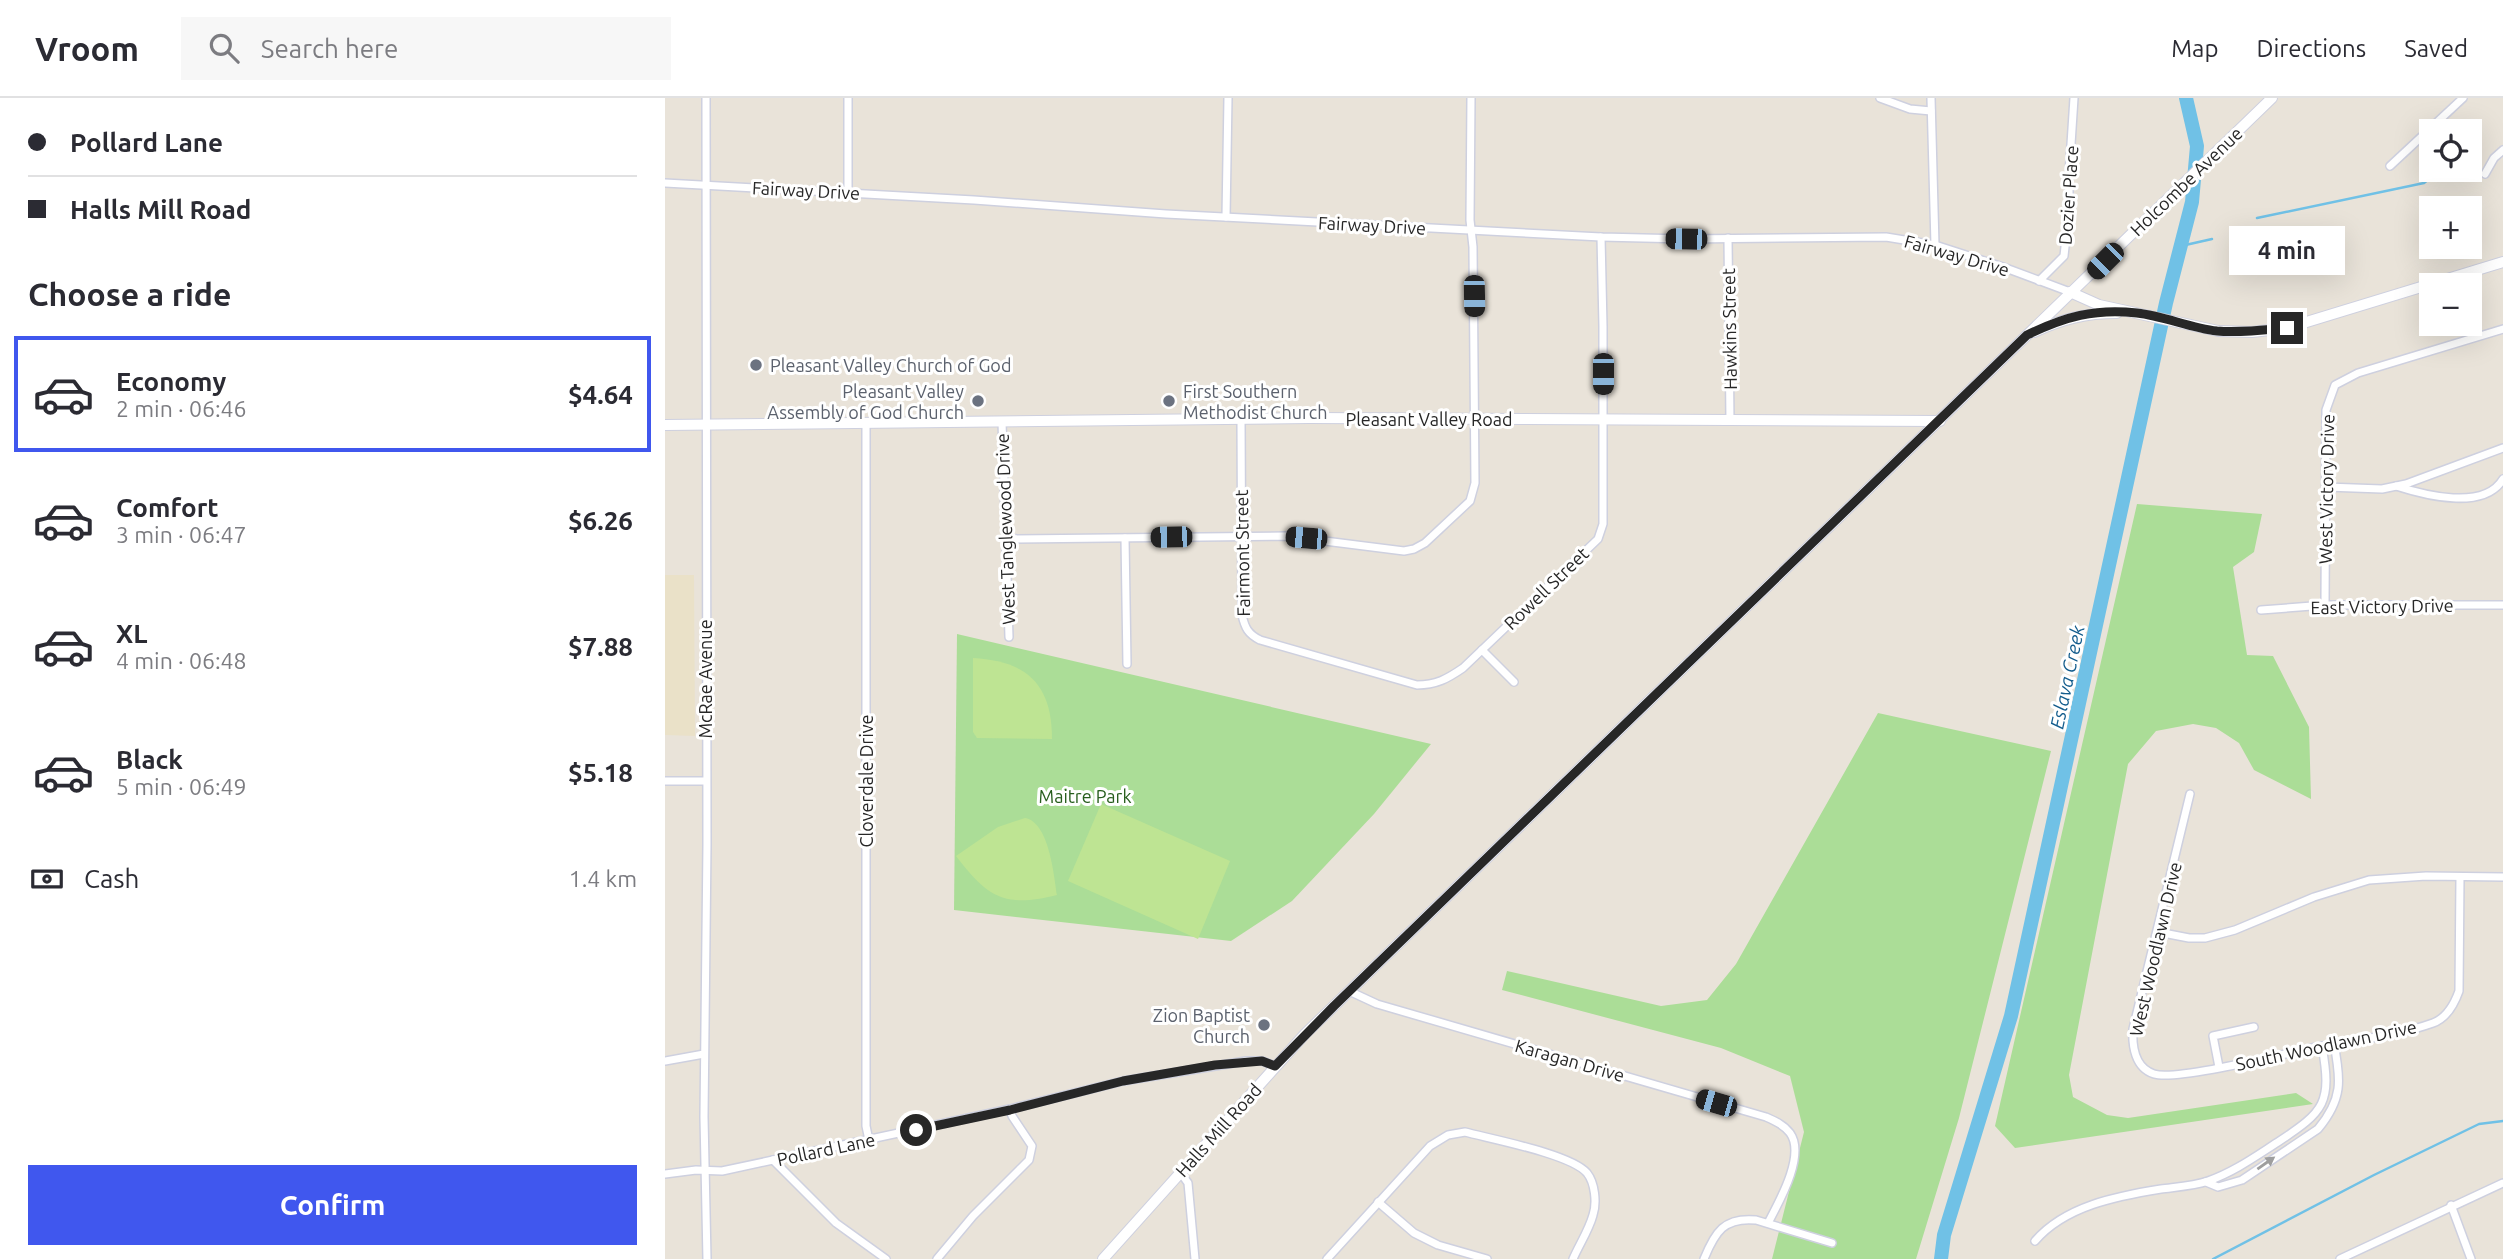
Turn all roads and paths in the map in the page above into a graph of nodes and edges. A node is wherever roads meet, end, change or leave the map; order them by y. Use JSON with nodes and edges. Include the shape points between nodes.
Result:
{"nodes":[{"id":1,"x":706,"y":98,"type":"edge"},
{"id":2,"x":848,"y":98,"type":"edge"},
{"id":3,"x":1228,"y":98,"type":"edge"},
{"id":4,"x":1471,"y":98,"type":"edge"},
{"id":5,"x":1880,"y":98,"type":"edge"},
{"id":6,"x":1931,"y":98,"type":"edge"},
{"id":7,"x":2074,"y":98,"type":"edge"},
{"id":8,"x":2272,"y":98,"type":"edge"},
{"id":9,"x":2463,"y":98,"type":"edge"},
{"id":10,"x":1931,"y":111,"type":"junction"},
{"id":11,"x":2503,"y":150,"type":"edge"},
{"id":12,"x":2390,"y":166,"type":"dead end"},
{"id":13,"x":2485,"y":174,"type":"dead end"},
{"id":14,"x":665,"y":183,"type":"edge"},
{"id":15,"x":706,"y":184,"type":"junction"},
{"id":16,"x":848,"y":192,"type":"junction"},
{"id":17,"x":1226,"y":217,"type":"junction"},
{"id":18,"x":1471,"y":231,"type":"junction"},
{"id":19,"x":1601,"y":237,"type":"junction"},
{"id":20,"x":1728,"y":238,"type":"junction"},
{"id":21,"x":1935,"y":245,"type":"junction"},
{"id":22,"x":2503,"y":262,"type":"edge"},
{"id":23,"x":2039,"y":281,"type":"junction"},
{"id":24,"x":2070,"y":292,"type":"junction"},
{"id":25,"x":2138,"y":313,"type":"junction"},
{"id":26,"x":2503,"y":329,"type":"edge"},
{"id":27,"x":2027,"y":335,"type":"junction"},
{"id":28,"x":1241,"y":419,"type":"junction"},
{"id":29,"x":1476,"y":420,"type":"junction"},
{"id":30,"x":1603,"y":421,"type":"junction"},
{"id":31,"x":1730,"y":421,"type":"junction"},
{"id":32,"x":1940,"y":421,"type":"junction"},
{"id":33,"x":1002,"y":422,"type":"junction"},
{"id":34,"x":866,"y":423,"type":"junction"},
{"id":35,"x":665,"y":425,"type":"edge"},
{"id":36,"x":706,"y":425,"type":"junction"},
{"id":37,"x":2503,"y":449,"type":"edge"},
{"id":38,"x":2503,"y":480,"type":"edge"},
{"id":39,"x":2395,"y":486,"type":"junction"},
{"id":40,"x":2326,"y":487,"type":"junction"},
{"id":41,"x":1241,"y":537,"type":"junction"},
{"id":42,"x":1125,"y":538,"type":"junction"},
{"id":43,"x":1006,"y":539,"type":"junction"},
{"id":44,"x":2325,"y":605,"type":"junction"},
{"id":45,"x":2503,"y":605,"type":"edge"},
{"id":46,"x":2261,"y":611,"type":"dead end"},
{"id":47,"x":1009,"y":637,"type":"dead end"},
{"id":48,"x":1482,"y":650,"type":"junction"},
{"id":49,"x":1298,"y":651,"type":"joint"},
{"id":50,"x":1127,"y":664,"type":"dead end"},
{"id":51,"x":1514,"y":681,"type":"dead end"},
{"id":52,"x":665,"y":781,"type":"edge"},
{"id":53,"x":705,"y":781,"type":"junction"},
{"id":54,"x":2190,"y":794,"type":"dead end"},
{"id":55,"x":2460,"y":877,"type":"junction"},
{"id":56,"x":2503,"y":877,"type":"edge"},
{"id":57,"x":2158,"y":932,"type":"junction"},
{"id":58,"x":1349,"y":991,"type":"junction"},
{"id":59,"x":2254,"y":1027,"type":"dead end"},
{"id":60,"x":2334,"y":1044,"type":"junction"},
{"id":61,"x":2322,"y":1046,"type":"junction"},
{"id":62,"x":704,"y":1054,"type":"junction"},
{"id":63,"x":665,"y":1061,"type":"edge"},
{"id":64,"x":1275,"y":1066,"type":"junction"},
{"id":65,"x":2219,"y":1067,"type":"junction"},
{"id":66,"x":1010,"y":1110,"type":"junction"},
{"id":67,"x":869,"y":1140,"type":"junction"},
{"id":68,"x":773,"y":1160,"type":"junction"},
{"id":69,"x":705,"y":1171,"type":"junction"},
{"id":70,"x":1180,"y":1172,"type":"junction"},
{"id":71,"x":665,"y":1174,"type":"edge"},
{"id":72,"x":2206,"y":1182,"type":"junction"},
{"id":73,"x":2503,"y":1183,"type":"edge"},
{"id":74,"x":1378,"y":1202,"type":"junction"},
{"id":75,"x":2451,"y":1205,"type":"junction"},
{"id":76,"x":1768,"y":1223,"type":"junction"},
{"id":77,"x":2035,"y":1241,"type":"dead end"},
{"id":78,"x":1832,"y":1243,"type":"dead end"},
{"id":79,"x":707,"y":1259,"type":"edge"},
{"id":80,"x":886,"y":1259,"type":"edge"},
{"id":81,"x":937,"y":1259,"type":"edge"},
{"id":82,"x":1103,"y":1259,"type":"edge"},
{"id":83,"x":1195,"y":1259,"type":"edge"},
{"id":84,"x":1327,"y":1259,"type":"edge"},
{"id":85,"x":1487,"y":1259,"type":"edge"},
{"id":86,"x":1573,"y":1259,"type":"edge"},
{"id":87,"x":1704,"y":1259,"type":"edge"},
{"id":88,"x":2340,"y":1259,"type":"edge"},
{"id":89,"x":2470,"y":1259,"type":"edge"}],
"edges":[{"from":1,"to":15,"type":"street","name":"McRae Avenue"},
{"from":2,"to":16,"type":"street"},
{"from":3,"to":17,"type":"street"},
{"from":4,"to":18,"type":"street"},
{"from":5,"to":10,"type":"street"},
{"from":6,"to":10,"type":"street"},
{"from":7,"to":23,"type":"street","name":"Dozier Place","via":[[2064,256]]},
{"from":8,"to":24,"type":"street","name":"Holcombe Avenue"},
{"from":9,"to":12,"type":"street"},
{"from":10,"to":21,"type":"street"},
{"from":11,"to":13,"type":"street"},
{"from":14,"to":15,"type":"street","name":"Fairway Drive"},
{"from":15,"to":16,"type":"street","name":"Fairway Drive"},
{"from":15,"to":36,"type":"street","name":"McRae Avenue"},
{"from":16,"to":17,"type":"street","name":"Fairway Drive"},
{"from":17,"to":18,"type":"street","name":"Fairway Drive"},
{"from":18,"to":19,"type":"street","name":"Fairway Drive"},
{"from":18,"to":29,"type":"street"},
{"from":19,"to":20,"type":"street","name":"Fairway Drive"},
{"from":19,"to":30,"type":"street","name":"Rowell Street"},
{"from":20,"to":21,"type":"street","name":"Fairway Drive","via":[[1886,237]]},
{"from":20,"to":31,"type":"street","name":"Hawkins Street"},
{"from":21,"to":23,"type":"street","name":"Fairway Drive"},
{"from":22,"to":25,"type":"street","via":[[2287,328],[2218,331]]},
{"from":23,"to":24,"type":"street","name":"Fairway Drive"},
{"from":24,"to":25,"type":"street"},
{"from":24,"to":27,"type":"street","name":"Halls Mill Road"},
{"from":25,"to":27,"type":"street","via":[[2076,315]]},
{"from":26,"to":40,"type":"street","name":"West Victory Drive","via":[[2358,373],[2335,385],[2326,410]]},
{"from":27,"to":32,"type":"street","name":"Halls Mill Road"},
{"from":28,"to":29,"type":"street","name":"Pleasant Valley Road"},
{"from":28,"to":33,"type":"street","name":"Pleasant Valley Road"},
{"from":28,"to":41,"type":"street","name":"Fairmont Street"},
{"from":29,"to":30,"type":"street","name":"Pleasant Valley Road"},
{"from":29,"to":41,"type":"street","via":[[1475,483],[1470,501],[1414,549],[1394,551],[1285,536]]},
{"from":30,"to":31,"type":"street","name":"Pleasant Valley Road"},
{"from":30,"to":48,"type":"street","name":"Rowell Street","via":[[1603,524],[1598,539]]},
{"from":31,"to":32,"type":"street","name":"Pleasant Valley Road"},
{"from":32,"to":58,"type":"street","name":"Halls Mill Road"},
{"from":33,"to":34,"type":"street","name":"Pleasant Valley Road"},
{"from":33,"to":43,"type":"street","name":"West Tanglewood Drive"},
{"from":34,"to":36,"type":"street","name":"Pleasant Valley Road"},
{"from":34,"to":67,"type":"street","name":"Cloverdale Drive"},
{"from":35,"to":36,"type":"street","name":"Pleasant Valley Road"},
{"from":36,"to":53,"type":"street","name":"McRae Avenue"},
{"from":37,"to":39,"type":"street"},
{"from":38,"to":39,"type":"street","via":[[2484,494],[2464,498],[2420,494]]},
{"from":39,"to":40,"type":"street"},
{"from":40,"to":44,"type":"street","name":"West Victory Drive"},
{"from":41,"to":42,"type":"street"},
{"from":41,"to":49,"type":"street","name":"Fairmont Street","via":[[1245,627],[1260,640]]},
{"from":42,"to":43,"type":"street"},
{"from":42,"to":50,"type":"street"},
{"from":43,"to":47,"type":"street","name":"West Tanglewood Drive"},
{"from":44,"to":45,"type":"street","name":"East Victory Drive"},
{"from":44,"to":46,"type":"street","name":"East Victory Drive"},
{"from":48,"to":49,"type":"street","name":"Rowell Street","via":[[1447,680],[1417,685]]},
{"from":48,"to":51,"type":"street"},
{"from":52,"to":53,"type":"street"},
{"from":53,"to":62,"type":"street","name":"McRae Avenue"},
{"from":54,"to":57,"type":"street","name":"West Woodlawn Drive"},
{"from":55,"to":56,"type":"street"},
{"from":55,"to":57,"type":"street","via":[[2369,880],[2205,938]]},
{"from":55,"to":60,"type":"street","name":"South Woodlawn Drive","via":[[2456,1001],[2433,1023]]},
{"from":57,"to":65,"type":"street","name":"West Woodlawn Drive","via":[[2133,1029],[2136,1056],[2155,1074],[2171,1076]]},
{"from":58,"to":64,"type":"street","name":"Halls Mill Road"},
{"from":58,"to":76,"type":"street","name":"Karagan Drive","via":[[1377,1004],[1781,1124],[1793,1140],[1794,1158]]},
{"from":59,"to":65,"type":"street","via":[[2213,1036]]},
{"from":60,"to":61,"type":"street","name":"South Woodlawn Drive"},
{"from":72,"to":60,"type":"street","one_way":true,"via":[[2218,1187],[2242,1180],[2318,1129],[2339,1087]]},
{"from":61,"to":65,"type":"street","name":"South Woodlawn Drive"},
{"from":61,"to":72,"type":"street","via":[[2327,1088],[2318,1113],[2241,1166]]},
{"from":62,"to":63,"type":"street"},
{"from":62,"to":69,"type":"street","name":"McRae Avenue"},
{"from":64,"to":66,"type":"street","name":"Pollard Lane","via":[[1262,1061],[1215,1065],[1123,1081]]},
{"from":64,"to":70,"type":"street","name":"Halls Mill Road"},
{"from":66,"to":67,"type":"street","name":"Pollard Lane"},
{"from":66,"to":81,"type":"street","via":[[1031,1146],[1030,1160]]},
{"from":67,"to":68,"type":"street","name":"Pollard Lane"},
{"from":68,"to":69,"type":"street","name":"Pollard Lane"},
{"from":68,"to":80,"type":"street","via":[[836,1223]]},
{"from":69,"to":71,"type":"street","name":"Pollard Lane"},
{"from":69,"to":79,"type":"street","name":"McRae Avenue"},
{"from":70,"to":82,"type":"street","name":"Halls Mill Road"},
{"from":70,"to":83,"type":"street","via":[[1188,1183]]},
{"from":72,"to":77,"type":"street","via":[[2123,1196],[2077,1211],[2046,1228]]},
{"from":73,"to":75,"type":"street"},
{"from":74,"to":84,"type":"street"},
{"from":74,"to":85,"type":"street","via":[[1414,1233]]},
{"from":74,"to":86,"type":"street","via":[[1430,1146],[1457,1132],[1551,1155],[1578,1166],[1592,1182],[1594,1215]]},
{"from":75,"to":88,"type":"street"},
{"from":75,"to":89,"type":"street"},
{"from":76,"to":78,"type":"street"},
{"from":76,"to":87,"type":"street","via":[[1732,1222],[1714,1235]]}]}
